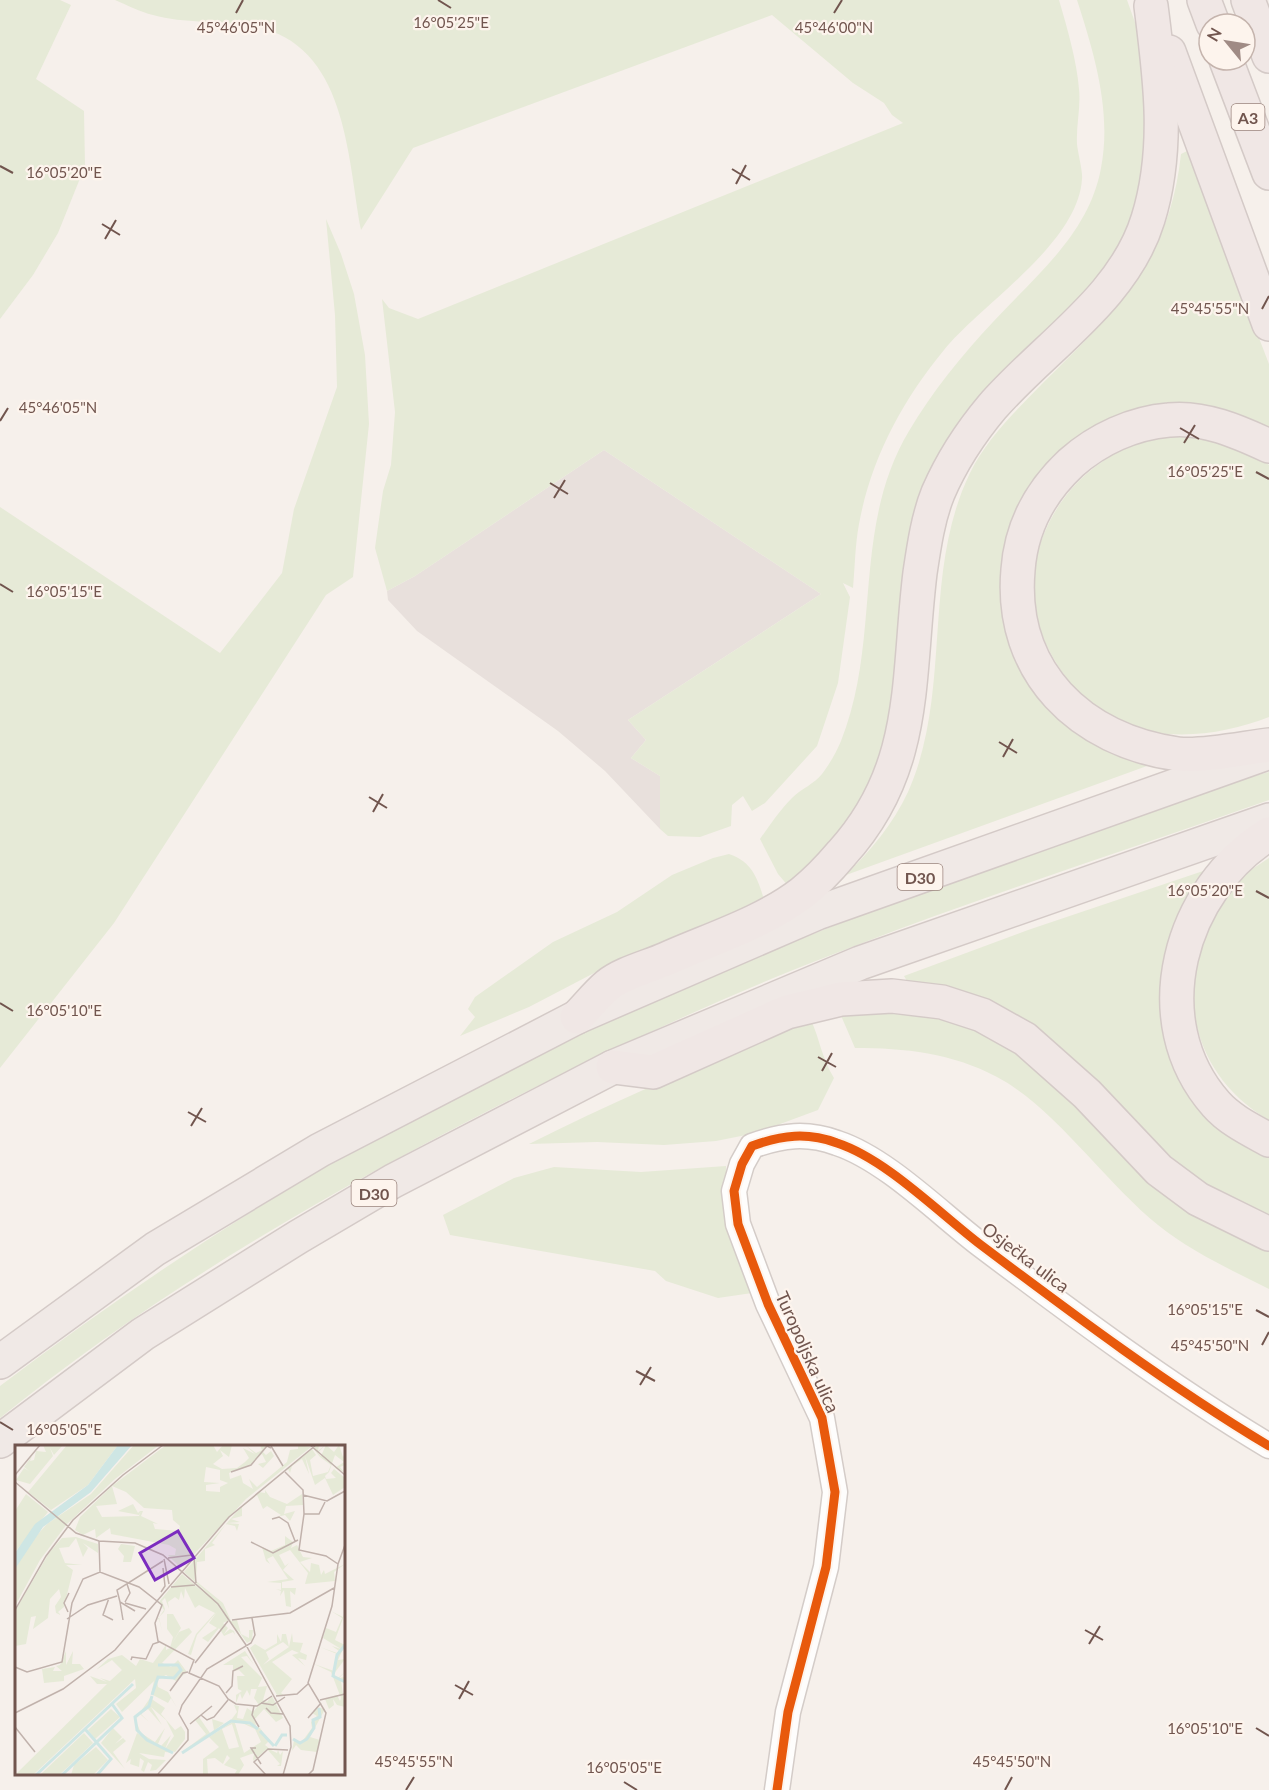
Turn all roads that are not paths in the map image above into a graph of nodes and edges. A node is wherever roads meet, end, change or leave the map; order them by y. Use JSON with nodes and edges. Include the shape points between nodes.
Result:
{"nodes":[{"id":1,"x":1248,"y":0,"type":"edge"},
{"id":2,"x":1150,"y":3,"type":"edge"},
{"id":3,"x":1269,"y":56,"type":"edge"},
{"id":4,"x":1231,"y":72,"type":"edge"},
{"id":5,"x":1269,"y":173,"type":"edge"},
{"id":6,"x":1269,"y":324,"type":"edge"},
{"id":7,"x":1269,"y":446,"type":"edge"},
{"id":8,"x":1269,"y":745,"type":"edge"},
{"id":9,"x":1269,"y":753,"type":"edge"},
{"id":10,"x":1269,"y":820,"type":"edge"},
{"id":11,"x":1269,"y":834,"type":"edge"},
{"id":12,"x":577,"y":1017,"type":"junction"},
{"id":13,"x":613,"y":1067,"type":"junction"},
{"id":14,"x":1269,"y":1140,"type":"edge"},
{"id":15,"x":752,"y":1146,"type":"joint"},
{"id":16,"x":1269,"y":1234,"type":"edge"},
{"id":17,"x":0,"y":1362,"type":"edge"},
{"id":18,"x":0,"y":1441,"type":"edge"},
{"id":19,"x":1269,"y":1446,"type":"edge"},
{"id":20,"x":777,"y":1790,"type":"edge"}],
"edges":[{"from":1,"to":3,"type":"highway"},
{"from":2,"to":6,"type":"highway"},
{"from":2,"to":12,"type":"highway","via":[[1163,130],[1158,181],[1148,222],[1130,259],[1092,307],[992,408],[958,455],[938,494],[925,538],[908,715],[893,774],[872,817],[802,893],[755,920],[609,984]]},
{"from":4,"to":5,"type":"highway","number":"A3"},
{"from":7,"to":8,"type":"highway","via":[[1208,423],[1170,419],[1105,438],[1055,478],[1038,504],[1022,535],[1016,593],[1019,623],[1032,660],[1047,684],[1078,714],[1119,738],[1182,754]]},
{"from":9,"to":12,"type":"highway","number":"D30","via":[[817,913]]},
{"from":10,"to":13,"type":"highway","number":"D30","via":[[860,963]]},
{"from":11,"to":14,"type":"highway","via":[[1246,848],[1220,877],[1197,912],[1177,977],[1176,1012],[1185,1050],[1216,1105]]},
{"from":12,"to":17,"type":"highway","number":"D30","via":[[320,1150],[155,1250]]},
{"from":13,"to":16,"type":"highway","via":[[653,1072],[788,1012],[841,999],[892,996],[942,1002],[982,1015],[1025,1039],[1087,1094],[1159,1170],[1198,1198]]},
{"from":13,"to":18,"type":"highway","number":"D30","via":[[393,1181],[298,1237],[143,1334]]},
{"from":15,"to":19,"type":"street","name":"Osječka ulica","via":[[774,1138],[814,1136],[863,1155],[1038,1288],[1218,1415]]},
{"from":15,"to":20,"type":"street","name":"Turopoljska ulica","via":[[734,1191],[738,1224],[764,1295],[822,1419],[835,1492],[826,1567],[789,1712]]}]}
